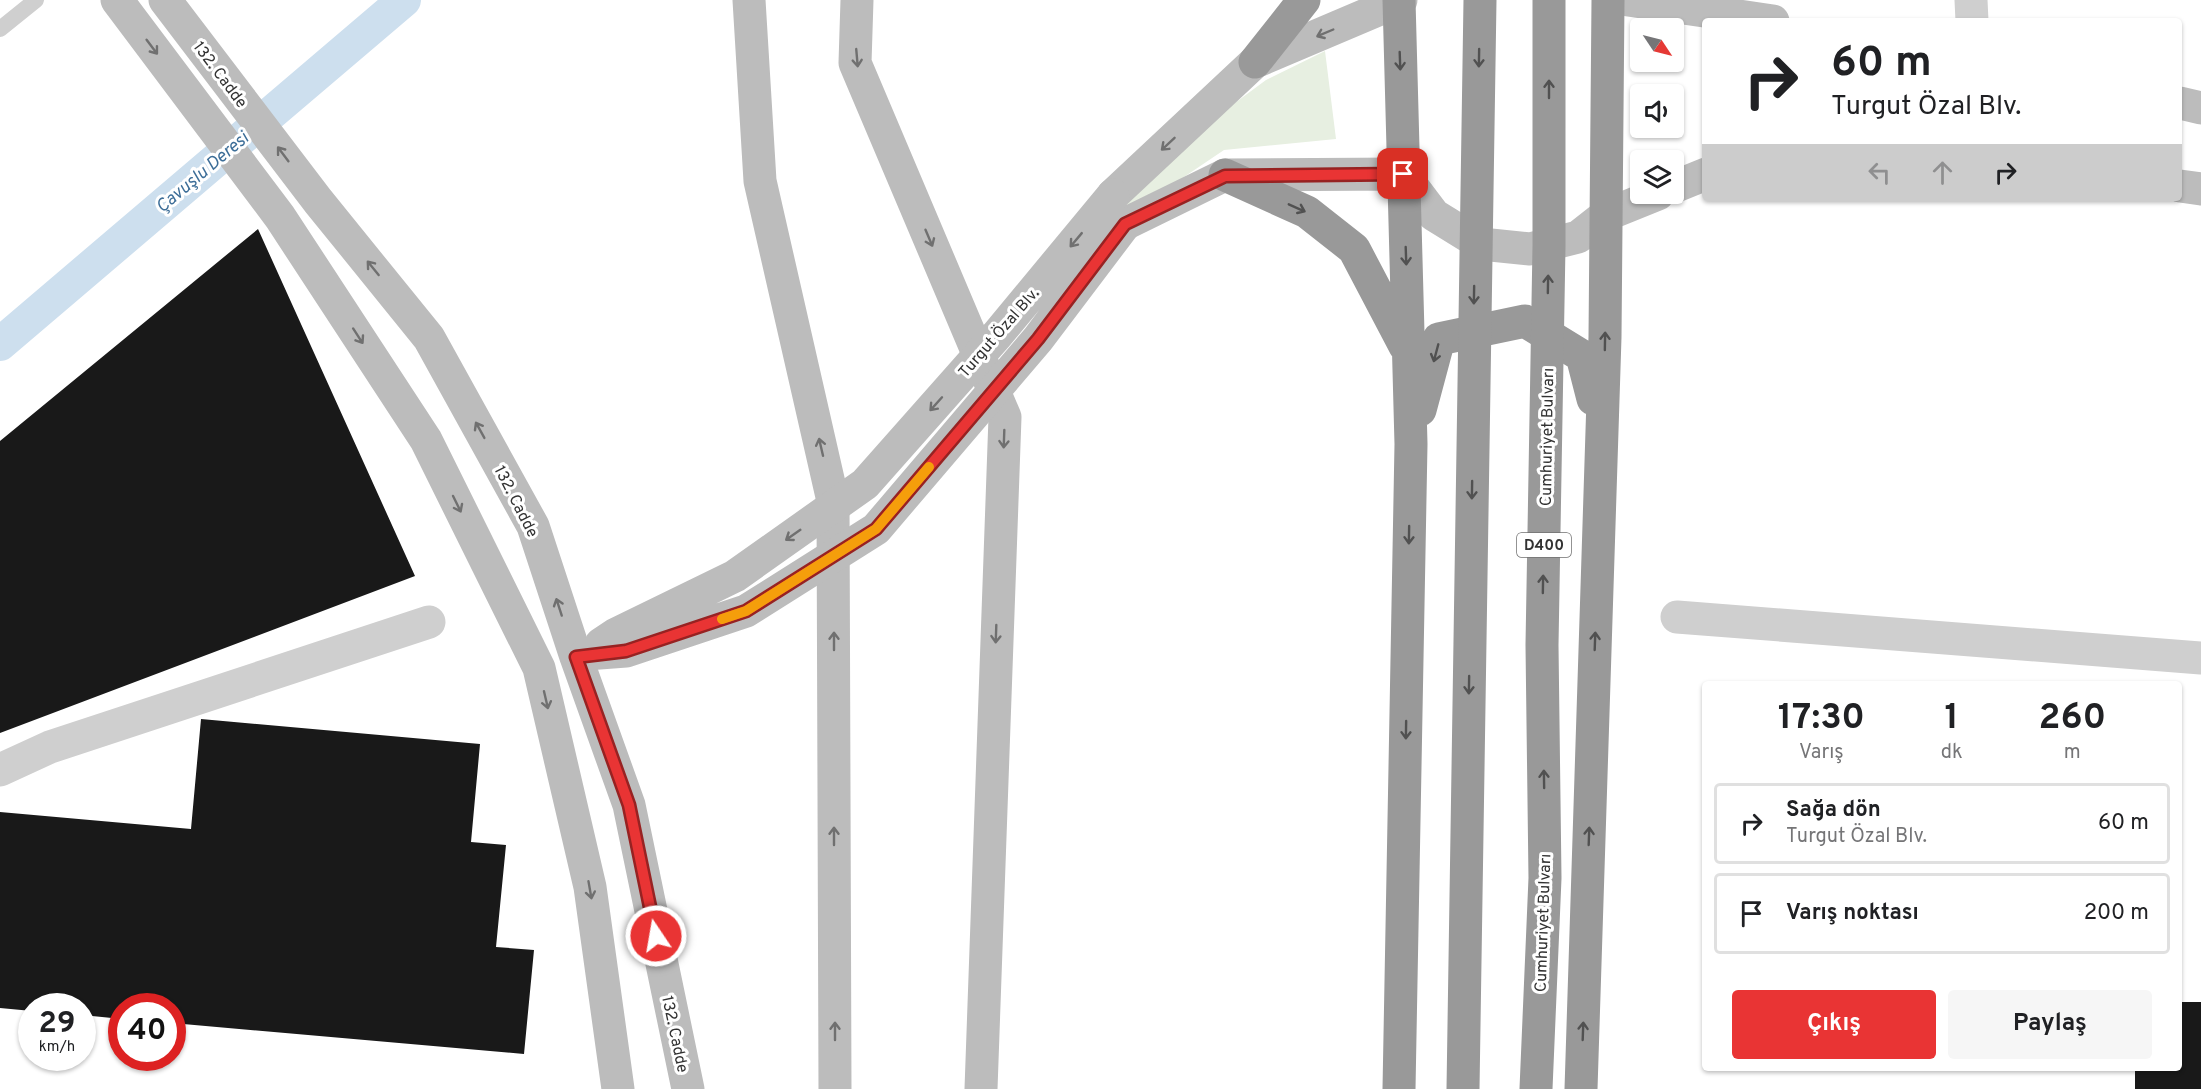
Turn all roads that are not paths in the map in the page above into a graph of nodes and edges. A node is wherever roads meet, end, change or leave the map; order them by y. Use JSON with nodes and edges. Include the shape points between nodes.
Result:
{"nodes":[{"id":1,"x":36,"y":0,"type":"edge"},
{"id":2,"x":117,"y":0,"type":"edge"},
{"id":3,"x":165,"y":0,"type":"edge"},
{"id":4,"x":749,"y":0,"type":"edge"},
{"id":5,"x":857,"y":0,"type":"edge"},
{"id":6,"x":1304,"y":0,"type":"edge"},
{"id":7,"x":1480,"y":0,"type":"edge"},
{"id":8,"x":1549,"y":0,"type":"edge"},
{"id":9,"x":1608,"y":0,"type":"edge"},
{"id":10,"x":1628,"y":0,"type":"edge"},
{"id":11,"x":1971,"y":0,"type":"edge"},
{"id":12,"x":1399,"y":1,"type":"edge"},
{"id":13,"x":1752,"y":18,"type":"edge"},
{"id":14,"x":1972,"y":18,"type":"edge"},
{"id":15,"x":0,"y":29,"type":"edge"},
{"id":16,"x":1255,"y":62,"type":"junction"},
{"id":17,"x":2182,"y":103,"type":"edge"},
{"id":18,"x":2201,"y":108,"type":"edge"},
{"id":19,"x":1403,"y":174,"type":"junction"},
{"id":20,"x":1225,"y":176,"type":"junction"},
{"id":21,"x":1702,"y":176,"type":"edge"},
{"id":22,"x":1684,"y":183,"type":"edge"},
{"id":23,"x":2182,"y":186,"type":"edge"},
{"id":24,"x":2201,"y":189,"type":"edge"},
{"id":25,"x":1633,"y":204,"type":"edge"},
{"id":26,"x":1606,"y":215,"type":"junction"},
{"id":27,"x":1408,"y":353,"type":"junction"},
{"id":28,"x":1602,"y":433,"type":"junction"},
{"id":29,"x":1411,"y":444,"type":"junction"},
{"id":30,"x":1677,"y":617,"type":"dead end"},
{"id":31,"x":429,"y":622,"type":"dead end"},
{"id":32,"x":581,"y":656,"type":"junction"},
{"id":33,"x":2201,"y":658,"type":"edge"},
{"id":34,"x":539,"y":668,"type":"junction"},
{"id":35,"x":0,"y":770,"type":"edge"},
{"id":36,"x":618,"y":1089,"type":"edge"},
{"id":37,"x":688,"y":1089,"type":"edge"},
{"id":38,"x":836,"y":1089,"type":"edge"},
{"id":39,"x":981,"y":1089,"type":"edge"},
{"id":40,"x":1400,"y":1089,"type":"edge"},
{"id":41,"x":1463,"y":1089,"type":"edge"},
{"id":42,"x":1536,"y":1089,"type":"edge"},
{"id":43,"x":1581,"y":1089,"type":"edge"}],
"edges":[{"from":1,"to":15,"type":"lane"},
{"from":2,"to":34,"type":"street","one_way":true,"via":[[280,217],[426,440]]},
{"from":32,"to":3,"type":"street","name":"132. Cadde","one_way":true,"via":[[533,526],[429,338],[318,201]]},
{"from":38,"to":4,"type":"street","one_way":true,"via":[[833,501],[760,181]]},
{"from":5,"to":39,"type":"street","one_way":true,"via":[[855,63],[1005,417]]},
{"from":6,"to":16,"type":"highway"},
{"from":7,"to":41,"type":"highway","one_way":true,"bridge":true},
{"from":42,"to":8,"type":"highway","name":"Cumhuriyet Bulvarı","number":"D400","one_way":true,"bridge":true,"via":[[1545,878],[1542,645]]},
{"from":9,"to":26,"type":"highway"},
{"from":10,"to":13,"type":"street"},
{"from":11,"to":14,"type":"street"},
{"from":12,"to":16,"type":"street","name":"Turgut Özal Blv.","one_way":true},
{"from":12,"to":19,"type":"highway","one_way":true},
{"from":16,"to":32,"type":"street","name":"Turgut Özal Blv.","one_way":true,"bridge":true,"via":[[1113,195],[997,335],[865,484],[735,576],[616,634]]},
{"from":17,"to":18,"type":"street"},
{"from":19,"to":20,"type":"street","name":"Turgut Özal Blv."},
{"from":19,"to":26,"type":"street","via":[[1434,215],[1480,244],[1530,249],[1578,237]]},
{"from":19,"to":27,"type":"highway","one_way":true},
{"from":20,"to":27,"type":"highway","one_way":true,"via":[[1307,212],[1354,249]]},
{"from":20,"to":32,"type":"street","name":"Turgut Özal Blv.","bridge":true,"via":[[1125,224],[1038,339],[876,529],[746,611],[626,651]]},
{"from":21,"to":22,"type":"street"},
{"from":23,"to":24,"type":"street"},
{"from":25,"to":26,"type":"street"},
{"from":28,"to":26,"type":"highway","one_way":true},
{"from":27,"to":29,"type":"highway"},
{"from":28,"to":29,"type":"highway","one_way":true,"via":[[1582,356],[1525,321],[1439,339]]},
{"from":43,"to":28,"type":"highway","one_way":true},
{"from":29,"to":40,"type":"highway","one_way":true},
{"from":30,"to":33,"type":"street"},
{"from":31,"to":35,"type":"street","via":[[50,747]]},
{"from":32,"to":34,"type":"street","name":"Turgut Özal Blv."},
{"from":32,"to":37,"type":"street","name":"132. Cadde","via":[[629,805]]},
{"from":34,"to":36,"type":"street","one_way":true,"via":[[590,886]]}]}
